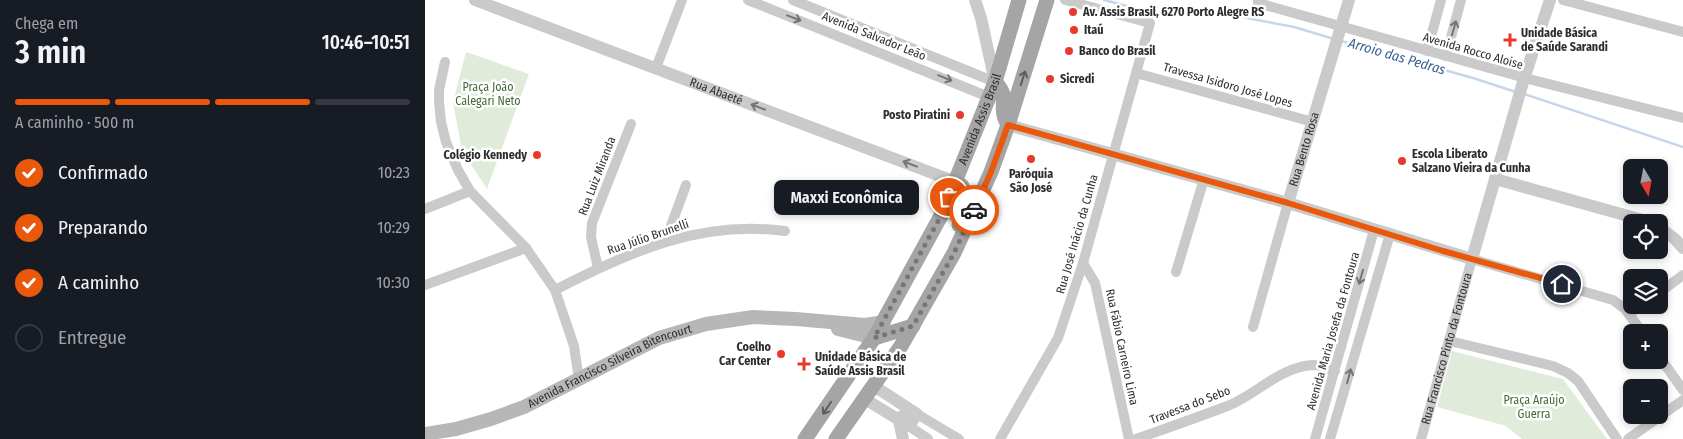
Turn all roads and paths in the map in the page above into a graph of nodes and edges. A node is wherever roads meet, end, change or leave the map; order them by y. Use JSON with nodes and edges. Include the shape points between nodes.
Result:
{"nodes":[{"id":1,"x":476,"y":0,"type":"edge"},
{"id":2,"x":682,"y":0,"type":"edge"},
{"id":3,"x":748,"y":0,"type":"edge"},
{"id":4,"x":793,"y":0,"type":"edge"},
{"id":5,"x":975,"y":0,"type":"edge"},
{"id":6,"x":1019,"y":0,"type":"edge"},
{"id":7,"x":1047,"y":0,"type":"edge"},
{"id":8,"x":1065,"y":0,"type":"edge"},
{"id":9,"x":1349,"y":0,"type":"edge"},
{"id":10,"x":1441,"y":0,"type":"edge"},
{"id":11,"x":1461,"y":0,"type":"edge"},
{"id":12,"x":1550,"y":0,"type":"edge"},
{"id":13,"x":1563,"y":0,"type":"edge"},
{"id":14,"x":1258,"y":1,"type":"edge"},
{"id":15,"x":860,"y":27,"type":"junction"},
{"id":16,"x":1341,"y":28,"type":"junction"},
{"id":17,"x":1683,"y":32,"type":"edge"},
{"id":18,"x":854,"y":42,"type":"junction"},
{"id":19,"x":1427,"y":51,"type":"junction"},
{"id":20,"x":1446,"y":56,"type":"junction"},
{"id":21,"x":445,"y":62,"type":"dead end"},
{"id":22,"x":656,"y":68,"type":"junction"},
{"id":23,"x":1136,"y":73,"type":"junction"},
{"id":24,"x":1524,"y":80,"type":"junction"},
{"id":25,"x":995,"y":82,"type":"junction"},
{"id":26,"x":989,"y":97,"type":"junction"},
{"id":27,"x":1683,"y":118,"type":"edge"},
{"id":28,"x":1313,"y":122,"type":"junction"},
{"id":29,"x":631,"y":124,"type":"dead end"},
{"id":30,"x":1008,"y":125,"type":"junction"},
{"id":31,"x":1113,"y":154,"type":"junction"},
{"id":32,"x":1204,"y":179,"type":"junction"},
{"id":33,"x":1495,"y":179,"type":"junction"},
{"id":34,"x":956,"y":182,"type":"junction"},
{"id":35,"x":686,"y":184,"type":"dead end"},
{"id":36,"x":470,"y":191,"type":"junction"},
{"id":37,"x":1288,"y":203,"type":"junction"},
{"id":38,"x":425,"y":209,"type":"edge"},
{"id":39,"x":1623,"y":215,"type":"edge"},
{"id":40,"x":1374,"y":230,"type":"junction"},
{"id":41,"x":785,"y":231,"type":"dead end"},
{"id":42,"x":1390,"y":234,"type":"junction"},
{"id":43,"x":1668,"y":234,"type":"edge"},
{"id":44,"x":665,"y":242,"type":"junction"},
{"id":45,"x":526,"y":248,"type":"junction"},
{"id":46,"x":1683,"y":248,"type":"edge"},
{"id":47,"x":954,"y":253,"type":"junction"},
{"id":48,"x":1472,"y":259,"type":"junction"},
{"id":49,"x":1083,"y":263,"type":"junction"},
{"id":50,"x":598,"y":268,"type":"junction"},
{"id":51,"x":1176,"y":272,"type":"dead end"},
{"id":52,"x":1683,"y":275,"type":"edge"},
{"id":53,"x":425,"y":285,"type":"edge"},
{"id":54,"x":1668,"y":286,"type":"edge"},
{"id":55,"x":555,"y":290,"type":"junction"},
{"id":56,"x":1623,"y":307,"type":"edge"},
{"id":57,"x":1629,"y":314,"type":"edge"},
{"id":58,"x":796,"y":318,"type":"junction"},
{"id":59,"x":884,"y":322,"type":"junction"},
{"id":60,"x":1636,"y":324,"type":"edge"},
{"id":61,"x":913,"y":326,"type":"junction"},
{"id":62,"x":1253,"y":327,"type":"dead end"},
{"id":63,"x":874,"y":338,"type":"junction"},
{"id":64,"x":1450,"y":341,"type":"junction"},
{"id":65,"x":1668,"y":369,"type":"edge"},
{"id":66,"x":1335,"y":371,"type":"junction"},
{"id":67,"x":579,"y":380,"type":"junction"},
{"id":68,"x":874,"y":386,"type":"junction"},
{"id":69,"x":1683,"y":390,"type":"edge"},
{"id":70,"x":1329,"y":394,"type":"junction"},
{"id":71,"x":865,"y":398,"type":"junction"},
{"id":72,"x":1343,"y":398,"type":"junction"},
{"id":73,"x":1683,"y":400,"type":"edge"},
{"id":74,"x":913,"y":411,"type":"junction"},
{"id":75,"x":907,"y":429,"type":"edge"},
{"id":76,"x":425,"y":434,"type":"edge"},
{"id":77,"x":810,"y":435,"type":"edge"},
{"id":78,"x":836,"y":439,"type":"edge"},
{"id":79,"x":903,"y":439,"type":"edge"},
{"id":80,"x":928,"y":439,"type":"edge"},
{"id":81,"x":959,"y":439,"type":"edge"},
{"id":82,"x":1000,"y":439,"type":"edge"},
{"id":83,"x":1129,"y":439,"type":"edge"},
{"id":84,"x":1136,"y":439,"type":"edge"},
{"id":85,"x":1315,"y":439,"type":"edge"},
{"id":86,"x":1330,"y":439,"type":"edge"},
{"id":87,"x":1421,"y":439,"type":"edge"},
{"id":88,"x":1617,"y":439,"type":"edge"},
{"id":89,"x":1628,"y":439,"type":"edge"}],
"edges":[{"from":1,"to":22,"type":"street","name":"Rua Abaeté"},
{"from":2,"to":22,"type":"street"},
{"from":3,"to":18,"type":"street","name":"Avenida Salvador Leão","one_way":true},
{"from":4,"to":15,"type":"street","name":"Avenida Salvador Leão"},
{"from":5,"to":25,"type":"street"},
{"from":6,"to":25,"type":"main road","name":"Avenida Assis Brasil"},
{"from":30,"to":7,"type":"main road","one_way":true},
{"from":8,"to":23,"type":"street","name":"Rua José Inácio da Cunha","via":[[1150,24]]},
{"from":9,"to":16,"type":"street","name":"Rua Bento Rosa"},
{"from":10,"to":19,"type":"street"},
{"from":20,"to":11,"type":"street","one_way":true},
{"from":12,"to":24,"type":"street","name":"Rua Francisco Pinto da Fontoura"},
{"from":13,"to":17,"type":"street"},
{"from":14,"to":16,"type":"street","name":"Avenida Rocco Aloise"},
{"from":15,"to":18,"type":"street"},
{"from":15,"to":25,"type":"street","name":"Avenida Salvador Leão"},
{"from":16,"to":19,"type":"street","name":"Avenida Rocco Aloise"},
{"from":16,"to":28,"type":"street","name":"Rua Bento Rosa"},
{"from":18,"to":26,"type":"street","name":"Avenida Salvador Leão","one_way":true},
{"from":19,"to":20,"type":"street","name":"Avenida Rocco Aloise"},
{"from":20,"to":24,"type":"street","name":"Avenida Rocco Aloise"},
{"from":21,"to":36,"type":"street","via":[[439,90],[441,122],[449,151]]},
{"from":34,"to":22,"type":"street","name":"Rua Abaeté","one_way":true},
{"from":23,"to":28,"type":"street","name":"Travessa Isidoro José Lopes"},
{"from":23,"to":31,"type":"street","name":"Rua José Inácio da Cunha"},
{"from":24,"to":27,"type":"street","name":"Avenida Rocco Aloise"},
{"from":24,"to":33,"type":"street","name":"Rua Francisco Pinto da Fontoura"},
{"from":25,"to":26,"type":"main road","name":"Avenida Assis Brasil"},
{"from":25,"to":30,"type":"main road","via":[[1003,90],[1003,110]]},
{"from":26,"to":34,"type":"main road","name":"Avenida Assis Brasil"},
{"from":28,"to":37,"type":"street","name":"Rua Bento Rosa"},
{"from":29,"to":50,"type":"street","name":"Rua Luiz Miranda","via":[[592,223],[591,238]]},
{"from":30,"to":31,"type":"street"},
{"from":30,"to":47,"type":"main road","via":[[991,172]]},
{"from":31,"to":32,"type":"street"},
{"from":31,"to":49,"type":"street","name":"Rua José Inácio da Cunha"},
{"from":32,"to":37,"type":"street"},
{"from":32,"to":51,"type":"street"},
{"from":33,"to":39,"type":"street"},
{"from":33,"to":48,"type":"street","name":"Rua Francisco Pinto da Fontoura"},
{"from":34,"to":47,"type":"main road","via":[[962,186],[964,213],[954,238]]},
{"from":34,"to":59,"type":"main road","name":"Avenida Assis Brasil"},
{"from":35,"to":44,"type":"street"},
{"from":36,"to":38,"type":"street"},
{"from":36,"to":45,"type":"street"},
{"from":37,"to":40,"type":"street"},
{"from":37,"to":62,"type":"street","name":"Rua Bento Rosa"},
{"from":40,"to":42,"type":"street"},
{"from":40,"to":66,"type":"street","name":"Avenida Maria Josefa da Fontoura","one_way":true},
{"from":41,"to":44,"type":"street","name":"Rua Júlio Brunelli","via":[[741,228]]},
{"from":42,"to":48,"type":"street"},
{"from":72,"to":42,"type":"street","one_way":true},
{"from":43,"to":46,"type":"street"},
{"from":44,"to":50,"type":"street","name":"Rua Júlio Brunelli"},
{"from":45,"to":53,"type":"street"},
{"from":45,"to":55,"type":"street"},
{"from":47,"to":61,"type":"main road"},
{"from":48,"to":56,"type":"street","via":[[1598,294]]},
{"from":48,"to":64,"type":"street","name":"Rua Francisco Pinto da Fontoura"},
{"from":49,"to":82,"type":"street","name":"Rua José Inácio da Cunha","via":[[1058,338]]},
{"from":49,"to":83,"type":"street","name":"Rua Fábio Carneiro Lima","via":[[1095,283]]},
{"from":50,"to":55,"type":"street","name":"Rua Júlio Brunelli"},
{"from":52,"to":54,"type":"street"},
{"from":55,"to":67,"type":"street","via":[[573,346]]},
{"from":57,"to":60,"type":"street"},
{"from":58,"to":59,"type":"main road","name":"Avenida Francisco Silveira Bitencourt","via":[[865,325]]},
{"from":58,"to":63,"type":"main road","name":"Avenida Francisco Silveira Bitencourt"},
{"from":58,"to":67,"type":"main road","name":"Avenida Francisco Silveira Bitencourt","via":[[753,317],[683,330],[659,338]]},
{"from":59,"to":63,"type":"main road","name":"Avenida Assis Brasil"},
{"from":61,"to":63,"type":"main road"},
{"from":61,"to":68,"type":"main road"},
{"from":63,"to":77,"type":"main road","name":"Avenida Assis Brasil","one_way":true},
{"from":64,"to":87,"type":"street","name":"Rua Francisco Pinto da Fontoura"},
{"from":64,"to":88,"type":"street","via":[[1553,366],[1568,373],[1578,381]]},
{"from":65,"to":69,"type":"street"},
{"from":66,"to":70,"type":"street","name":"Avenida Maria Josefa da Fontoura"},
{"from":66,"to":84,"type":"street","name":"Travessa do Sebo","via":[[1312,365],[1294,370],[1273,378],[1231,404]]},
{"from":67,"to":76,"type":"main road","name":"Avenida Francisco Silveira Bitencourt","via":[[491,420]]},
{"from":68,"to":71,"type":"main road"},
{"from":68,"to":74,"type":"street"},
{"from":70,"to":72,"type":"street"},
{"from":70,"to":85,"type":"street","name":"Avenida Maria Josefa da Fontoura"},
{"from":71,"to":75,"type":"street"},
{"from":71,"to":78,"type":"main road"},
{"from":72,"to":86,"type":"street"},
{"from":73,"to":89,"type":"street"},
{"from":74,"to":75,"type":"street"},
{"from":74,"to":81,"type":"street"},
{"from":75,"to":79,"type":"street"},
{"from":75,"to":80,"type":"street"}]}
